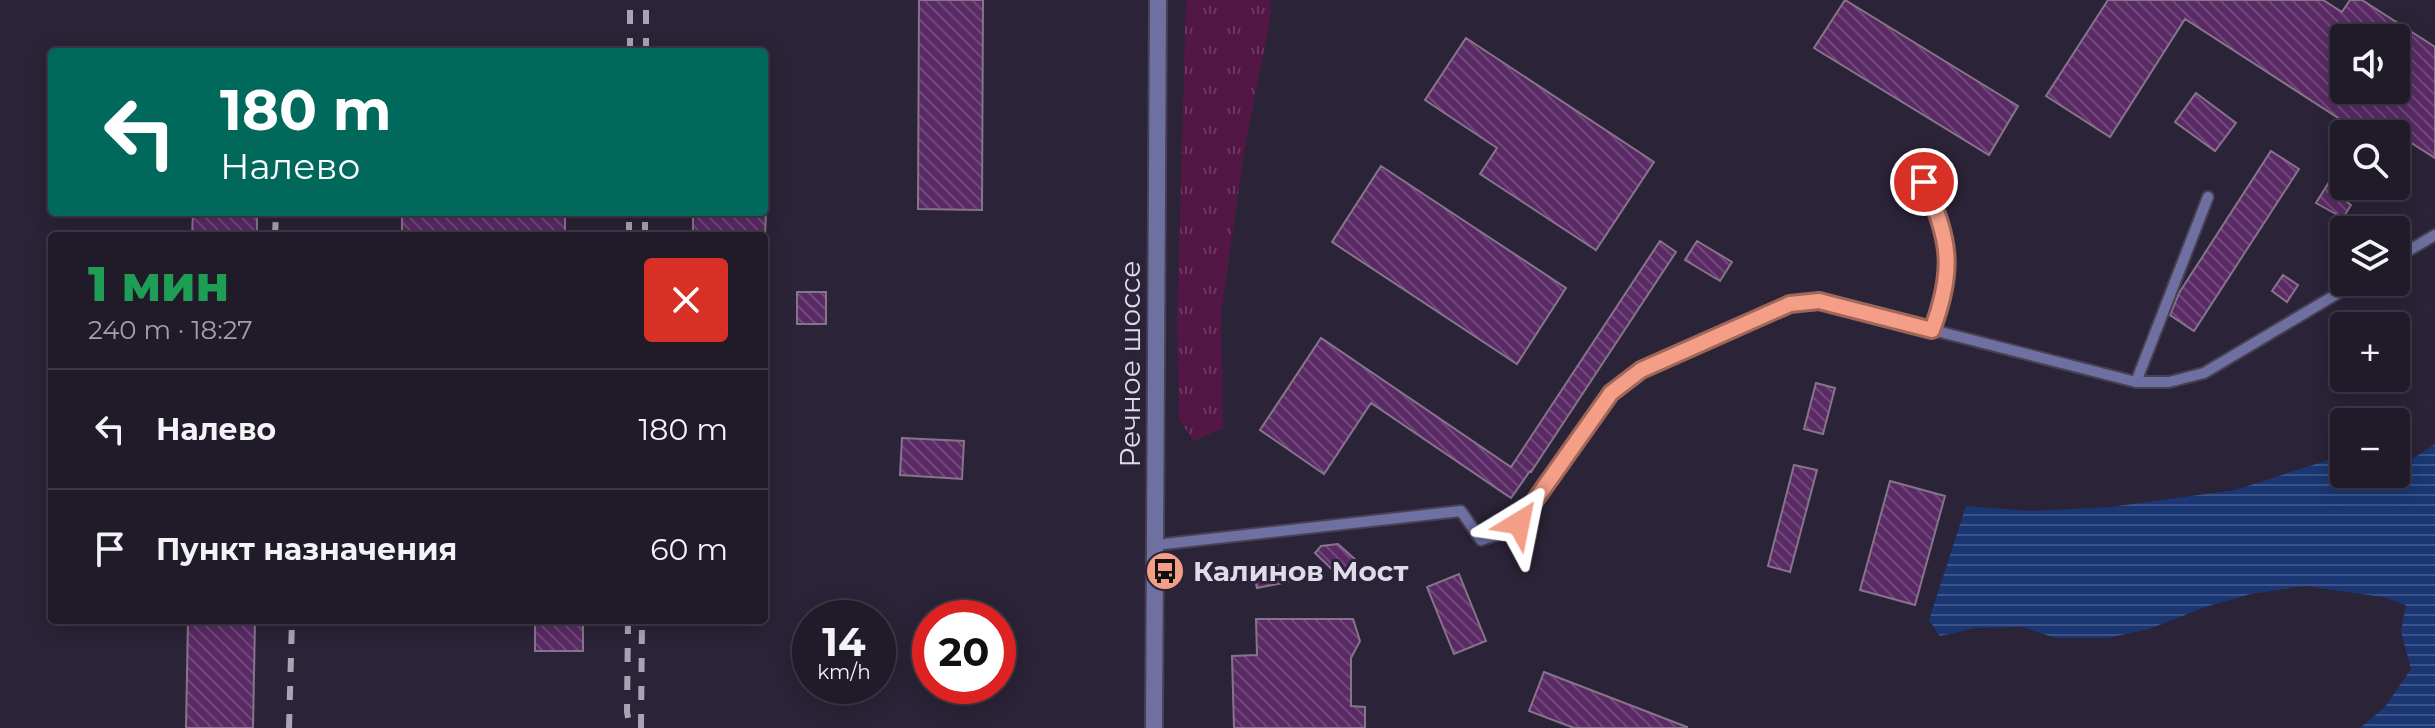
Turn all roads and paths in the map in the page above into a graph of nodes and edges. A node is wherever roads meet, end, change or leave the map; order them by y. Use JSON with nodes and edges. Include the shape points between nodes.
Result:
{"nodes":[{"id":1,"x":1158,"y":0,"type":"edge"},
{"id":2,"x":1924,"y":182,"type":"dead end"},
{"id":3,"x":2208,"y":197,"type":"dead end"},
{"id":4,"x":2435,"y":235,"type":"edge"},
{"id":5,"x":2410,"y":250,"type":"edge"},
{"id":6,"x":2333,"y":296,"type":"edge"},
{"id":7,"x":1932,"y":330,"type":"junction"},
{"id":8,"x":2136,"y":382,"type":"junction"},
{"id":9,"x":1155,"y":545,"type":"junction"},
{"id":10,"x":1154,"y":728,"type":"edge"}],
"edges":[{"from":1,"to":9,"type":"street","name":"Речное шоссе"},
{"from":2,"to":7,"type":"lane","via":[[1939,216],[1948,275]]},
{"from":3,"to":8,"type":"lane"},
{"from":4,"to":5,"type":"lane"},
{"from":6,"to":8,"type":"lane","via":[[2204,373],[2169,382]]},
{"from":7,"to":8,"type":"lane"},
{"from":7,"to":9,"type":"lane","via":[[1819,301],[1790,304],[1641,370],[1611,393],[1519,523],[1481,540],[1461,511]]},
{"from":9,"to":10,"type":"street","name":"Речное шоссе"}]}
